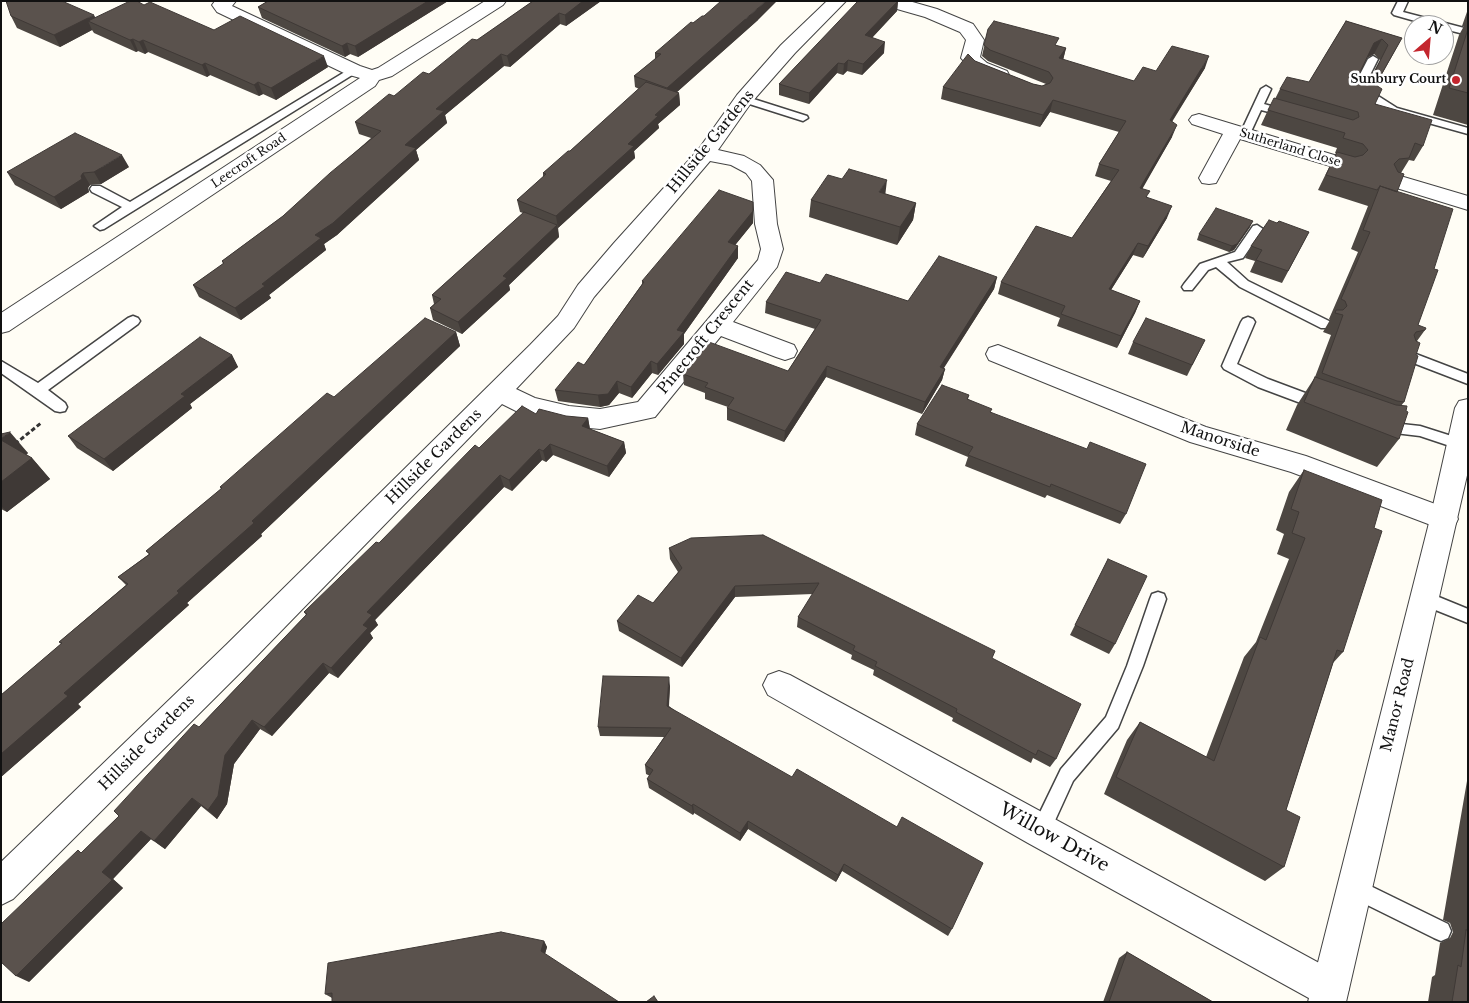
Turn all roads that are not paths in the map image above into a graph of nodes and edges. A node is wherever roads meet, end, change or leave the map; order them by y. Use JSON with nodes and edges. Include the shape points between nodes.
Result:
{"nodes":[{"id":1,"x":497,"y":1,"type":"edge"},
{"id":2,"x":837,"y":1,"type":"edge"},
{"id":3,"x":889,"y":1,"type":"edge"},
{"id":4,"x":1403,"y":1,"type":"edge"},
{"id":5,"x":219,"y":3,"type":"edge"},
{"id":6,"x":1404,"y":15,"type":"edge"},
{"id":7,"x":1454,"y":28,"type":"edge"},
{"id":8,"x":1468,"y":32,"type":"edge"},
{"id":9,"x":1372,"y":58,"type":"edge"},
{"id":10,"x":362,"y":73,"type":"junction"},
{"id":11,"x":1013,"y":80,"type":"edge"},
{"id":12,"x":1266,"y":88,"type":"dead end"},
{"id":13,"x":744,"y":99,"type":"junction"},
{"id":14,"x":1258,"y":106,"type":"junction"},
{"id":15,"x":803,"y":118,"type":"dead end"},
{"id":16,"x":1302,"y":118,"type":"edge"},
{"id":17,"x":1199,"y":120,"type":"dead end"},
{"id":18,"x":1468,"y":131,"type":"edge"},
{"id":19,"x":1239,"y":132,"type":"junction"},
{"id":20,"x":705,"y":154,"type":"junction"},
{"id":21,"x":1347,"y":165,"type":"edge"},
{"id":22,"x":1209,"y":178,"type":"dead end"},
{"id":23,"x":1398,"y":181,"type":"edge"},
{"id":24,"x":96,"y":189,"type":"edge"},
{"id":25,"x":1468,"y":202,"type":"edge"},
{"id":26,"x":130,"y":208,"type":"junction"},
{"id":27,"x":100,"y":226,"type":"dead end"},
{"id":28,"x":1257,"y":229,"type":"dead end"},
{"id":29,"x":1217,"y":261,"type":"junction"},
{"id":30,"x":1188,"y":287,"type":"dead end"},
{"id":31,"x":133,"y":321,"type":"dead end"},
{"id":32,"x":1248,"y":322,"type":"dead end"},
{"id":33,"x":717,"y":324,"type":"junction"},
{"id":34,"x":1,"y":325,"type":"edge"},
{"id":35,"x":1326,"y":325,"type":"dead end"},
{"id":36,"x":785,"y":351,"type":"dead end"},
{"id":37,"x":998,"y":354,"type":"dead end"},
{"id":38,"x":1408,"y":356,"type":"edge"},
{"id":39,"x":1,"y":366,"type":"edge"},
{"id":40,"x":1468,"y":379,"type":"edge"},
{"id":41,"x":38,"y":390,"type":"junction"},
{"id":42,"x":499,"y":392,"type":"junction"},
{"id":43,"x":60,"y":407,"type":"road end"},
{"id":44,"x":1468,"y":408,"type":"edge"},
{"id":45,"x":1336,"y":410,"type":"edge"},
{"id":46,"x":1372,"y":424,"type":"edge"},
{"id":47,"x":1459,"y":444,"type":"junction"},
{"id":48,"x":1444,"y":519,"type":"junction"},
{"id":49,"x":1424,"y":598,"type":"junction"},
{"id":50,"x":1158,"y":599,"type":"dead end"},
{"id":51,"x":1468,"y":616,"type":"edge"},
{"id":52,"x":779,"y":685,"type":"dead end"},
{"id":53,"x":1040,"y":831,"type":"junction"},
{"id":54,"x":1,"y":887,"type":"edge"},
{"id":55,"x":1354,"y":888,"type":"junction"},
{"id":56,"x":1441,"y":931,"type":"dead end"},
{"id":57,"x":1329,"y":995,"type":"edge"}],
"edges":[{"from":1,"to":10,"type":"street","name":"Leecroft Road","via":[[385,72]]},
{"from":2,"to":13,"type":"street","name":"Hillside Gardens","via":[[788,49]]},
{"from":3,"to":11,"type":"street","via":[[967,28],[975,40],[970,58],[980,67]]},
{"from":4,"to":6,"type":"lane","via":[[1397,13]]},
{"from":5,"to":10,"type":"street","via":[[223,8]]},
{"from":7,"to":8,"type":"lane"},
{"from":9,"to":18,"type":"lane","via":[[1358,88],[1393,110]]},
{"from":10,"to":26,"type":"lane"},
{"from":10,"to":34,"type":"street","name":"Leecroft Road","via":[[368,82]]},
{"from":12,"to":14,"type":"lane"},
{"from":13,"to":15,"type":"lane"},
{"from":13,"to":20,"type":"street","name":"Hillside Gardens"},
{"from":14,"to":16,"type":"lane"},
{"from":14,"to":19,"type":"lane"},
{"from":17,"to":19,"type":"street","name":"Sutherland Close"},
{"from":19,"to":21,"type":"street","name":"Sutherland Close"},
{"from":19,"to":22,"type":"street","name":"Sutherland Close"},
{"from":20,"to":33,"type":"street","name":"Pinecroft Crescent","via":[[737,160],[762,180],[772,249],[769,262]]},
{"from":20,"to":42,"type":"street","name":"Hillside Gardens","via":[[592,284],[566,322]]},
{"from":23,"to":25,"type":"street"},
{"from":24,"to":26,"type":"lane"},
{"from":26,"to":27,"type":"lane"},
{"from":28,"to":29,"type":"lane","via":[[1239,255]]},
{"from":29,"to":30,"type":"lane","via":[[1204,267]]},
{"from":29,"to":35,"type":"lane","via":[[1244,284]]},
{"from":31,"to":41,"type":"lane"},
{"from":32,"to":45,"type":"lane","via":[[1229,366]]},
{"from":33,"to":36,"type":"street"},
{"from":33,"to":42,"type":"street","name":"Pinecroft Crescent","via":[[646,410],[600,419],[569,416],[529,406]]},
{"from":37,"to":48,"type":"street","name":"Manorside","via":[[1199,435],[1297,464]]},
{"from":38,"to":40,"type":"lane"},
{"from":39,"to":41,"type":"lane"},
{"from":41,"to":43,"type":"lane"},
{"from":42,"to":54,"type":"street","name":"Hillside Gardens"},
{"from":44,"to":47,"type":"street","name":"Manor Road"},
{"from":46,"to":47,"type":"lane","via":[[1420,431]]},
{"from":47,"to":48,"type":"street","name":"Manor Road"},
{"from":48,"to":49,"type":"street","name":"Manor Road"},
{"from":49,"to":51,"type":"lane"},
{"from":49,"to":55,"type":"street","name":"Manor Road"},
{"from":50,"to":53,"type":"lane","via":[[1112,722],[1067,775]]},
{"from":52,"to":53,"type":"street","name":"Willow Drive"},
{"from":53,"to":57,"type":"street","name":"Willow Drive"},
{"from":55,"to":56,"type":"lane"},
{"from":55,"to":57,"type":"street","name":"Manor Road"}]}
